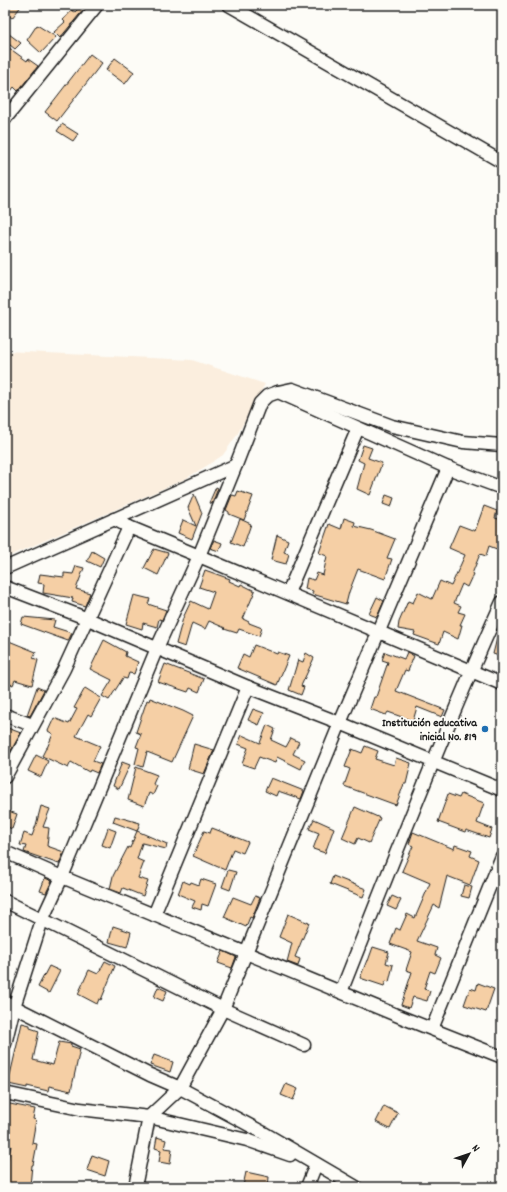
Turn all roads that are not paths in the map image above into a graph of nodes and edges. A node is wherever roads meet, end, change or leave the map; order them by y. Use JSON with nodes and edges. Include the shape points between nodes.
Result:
{"nodes":[{"id":1,"x":97,"y":5,"type":"edge"},
{"id":2,"x":228,"y":5,"type":"edge"},
{"id":3,"x":5,"y":119,"type":"edge"},
{"id":4,"x":502,"y":162,"type":"edge"},
{"id":5,"x":278,"y":392,"type":"junction"},
{"id":6,"x":358,"y":428,"type":"junction"},
{"id":7,"x":502,"y":445,"type":"edge"},
{"id":8,"x":236,"y":465,"type":"junction"},
{"id":9,"x":448,"y":468,"type":"junction"},
{"id":10,"x":502,"y":488,"type":"edge"},
{"id":11,"x":114,"y":519,"type":"junction"},
{"id":12,"x":129,"y":528,"type":"junction"},
{"id":13,"x":199,"y":556,"type":"junction"},
{"id":14,"x":5,"y":568,"type":"edge"},
{"id":15,"x":5,"y":587,"type":"edge"},
{"id":16,"x":288,"y":593,"type":"junction"},
{"id":17,"x":502,"y":602,"type":"edge"},
{"id":18,"x":88,"y":619,"type":"junction"},
{"id":19,"x":380,"y":632,"type":"junction"},
{"id":20,"x":157,"y":648,"type":"junction"},
{"id":21,"x":471,"y":670,"type":"junction"},
{"id":22,"x":502,"y":684,"type":"edge"},
{"id":23,"x":248,"y":687,"type":"junction"},
{"id":24,"x":5,"y":715,"type":"edge"},
{"id":25,"x":340,"y":723,"type":"junction"},
{"id":26,"x":32,"y":725,"type":"junction"},
{"id":27,"x":433,"y":762,"type":"junction"},
{"id":28,"x":5,"y":777,"type":"edge"},
{"id":29,"x":502,"y":790,"type":"edge"},
{"id":30,"x":5,"y":852,"type":"edge"},
{"id":31,"x":502,"y":856,"type":"edge"},
{"id":32,"x":62,"y":877,"type":"junction"},
{"id":33,"x":5,"y":901,"type":"edge"},
{"id":34,"x":154,"y":915,"type":"junction"},
{"id":35,"x":42,"y":920,"type":"junction"},
{"id":36,"x":246,"y":952,"type":"junction"},
{"id":37,"x":341,"y":992,"type":"junction"},
{"id":38,"x":10,"y":1004,"type":"edge"},
{"id":39,"x":224,"y":1008,"type":"junction"},
{"id":40,"x":432,"y":1029,"type":"junction"},
{"id":41,"x":5,"y":1044,"type":"edge"},
{"id":42,"x":304,"y":1045,"type":"dead end"},
{"id":43,"x":502,"y":1057,"type":"edge"},
{"id":44,"x":180,"y":1088,"type":"junction"},
{"id":45,"x":5,"y":1093,"type":"edge"},
{"id":46,"x":149,"y":1117,"type":"junction"},
{"id":47,"x":316,"y":1164,"type":"junction"},
{"id":48,"x":135,"y":1187,"type":"edge"},
{"id":49,"x":307,"y":1187,"type":"edge"},
{"id":50,"x":356,"y":1187,"type":"edge"}],
"edges":[{"from":1,"to":3,"type":"street"},
{"from":2,"to":4,"type":"street"},
{"from":5,"to":6,"type":"street"},
{"from":5,"to":7,"type":"street","via":[[292,388],[392,426],[463,442]]},
{"from":5,"to":8,"type":"street","via":[[267,396],[260,403]]},
{"from":6,"to":9,"type":"street"},
{"from":6,"to":16,"type":"street"},
{"from":8,"to":11,"type":"street"},
{"from":8,"to":13,"type":"street"},
{"from":9,"to":10,"type":"street"},
{"from":9,"to":19,"type":"street"},
{"from":11,"to":12,"type":"street"},
{"from":11,"to":14,"type":"street"},
{"from":12,"to":13,"type":"street"},
{"from":12,"to":18,"type":"street"},
{"from":13,"to":16,"type":"street"},
{"from":13,"to":20,"type":"street"},
{"from":15,"to":18,"type":"street"},
{"from":16,"to":19,"type":"street"},
{"from":17,"to":21,"type":"street"},
{"from":18,"to":20,"type":"street"},
{"from":18,"to":26,"type":"street","via":[[64,669]]},
{"from":19,"to":21,"type":"street"},
{"from":19,"to":25,"type":"street"},
{"from":20,"to":23,"type":"street"},
{"from":20,"to":32,"type":"street"},
{"from":21,"to":22,"type":"street"},
{"from":21,"to":27,"type":"street"},
{"from":23,"to":25,"type":"street"},
{"from":23,"to":34,"type":"street"},
{"from":24,"to":26,"type":"street"},
{"from":25,"to":27,"type":"street"},
{"from":25,"to":36,"type":"street"},
{"from":26,"to":28,"type":"street"},
{"from":27,"to":29,"type":"street"},
{"from":27,"to":37,"type":"street"},
{"from":30,"to":32,"type":"street"},
{"from":31,"to":40,"type":"street"},
{"from":32,"to":34,"type":"street"},
{"from":32,"to":35,"type":"street"},
{"from":33,"to":35,"type":"street"},
{"from":34,"to":36,"type":"street"},
{"from":35,"to":38,"type":"street"},
{"from":35,"to":39,"type":"street"},
{"from":36,"to":37,"type":"street"},
{"from":36,"to":39,"type":"street"},
{"from":37,"to":40,"type":"street"},
{"from":38,"to":41,"type":"street"},
{"from":38,"to":44,"type":"street","via":[[150,1076]]},
{"from":39,"to":42,"type":"street"},
{"from":39,"to":44,"type":"street"},
{"from":40,"to":43,"type":"street"},
{"from":44,"to":46,"type":"street"},
{"from":44,"to":47,"type":"street"},
{"from":45,"to":46,"type":"street","via":[[80,1109]]},
{"from":46,"to":47,"type":"street","via":[[247,1140]]},
{"from":46,"to":48,"type":"street"},
{"from":47,"to":49,"type":"street"},
{"from":47,"to":50,"type":"street"}]}
